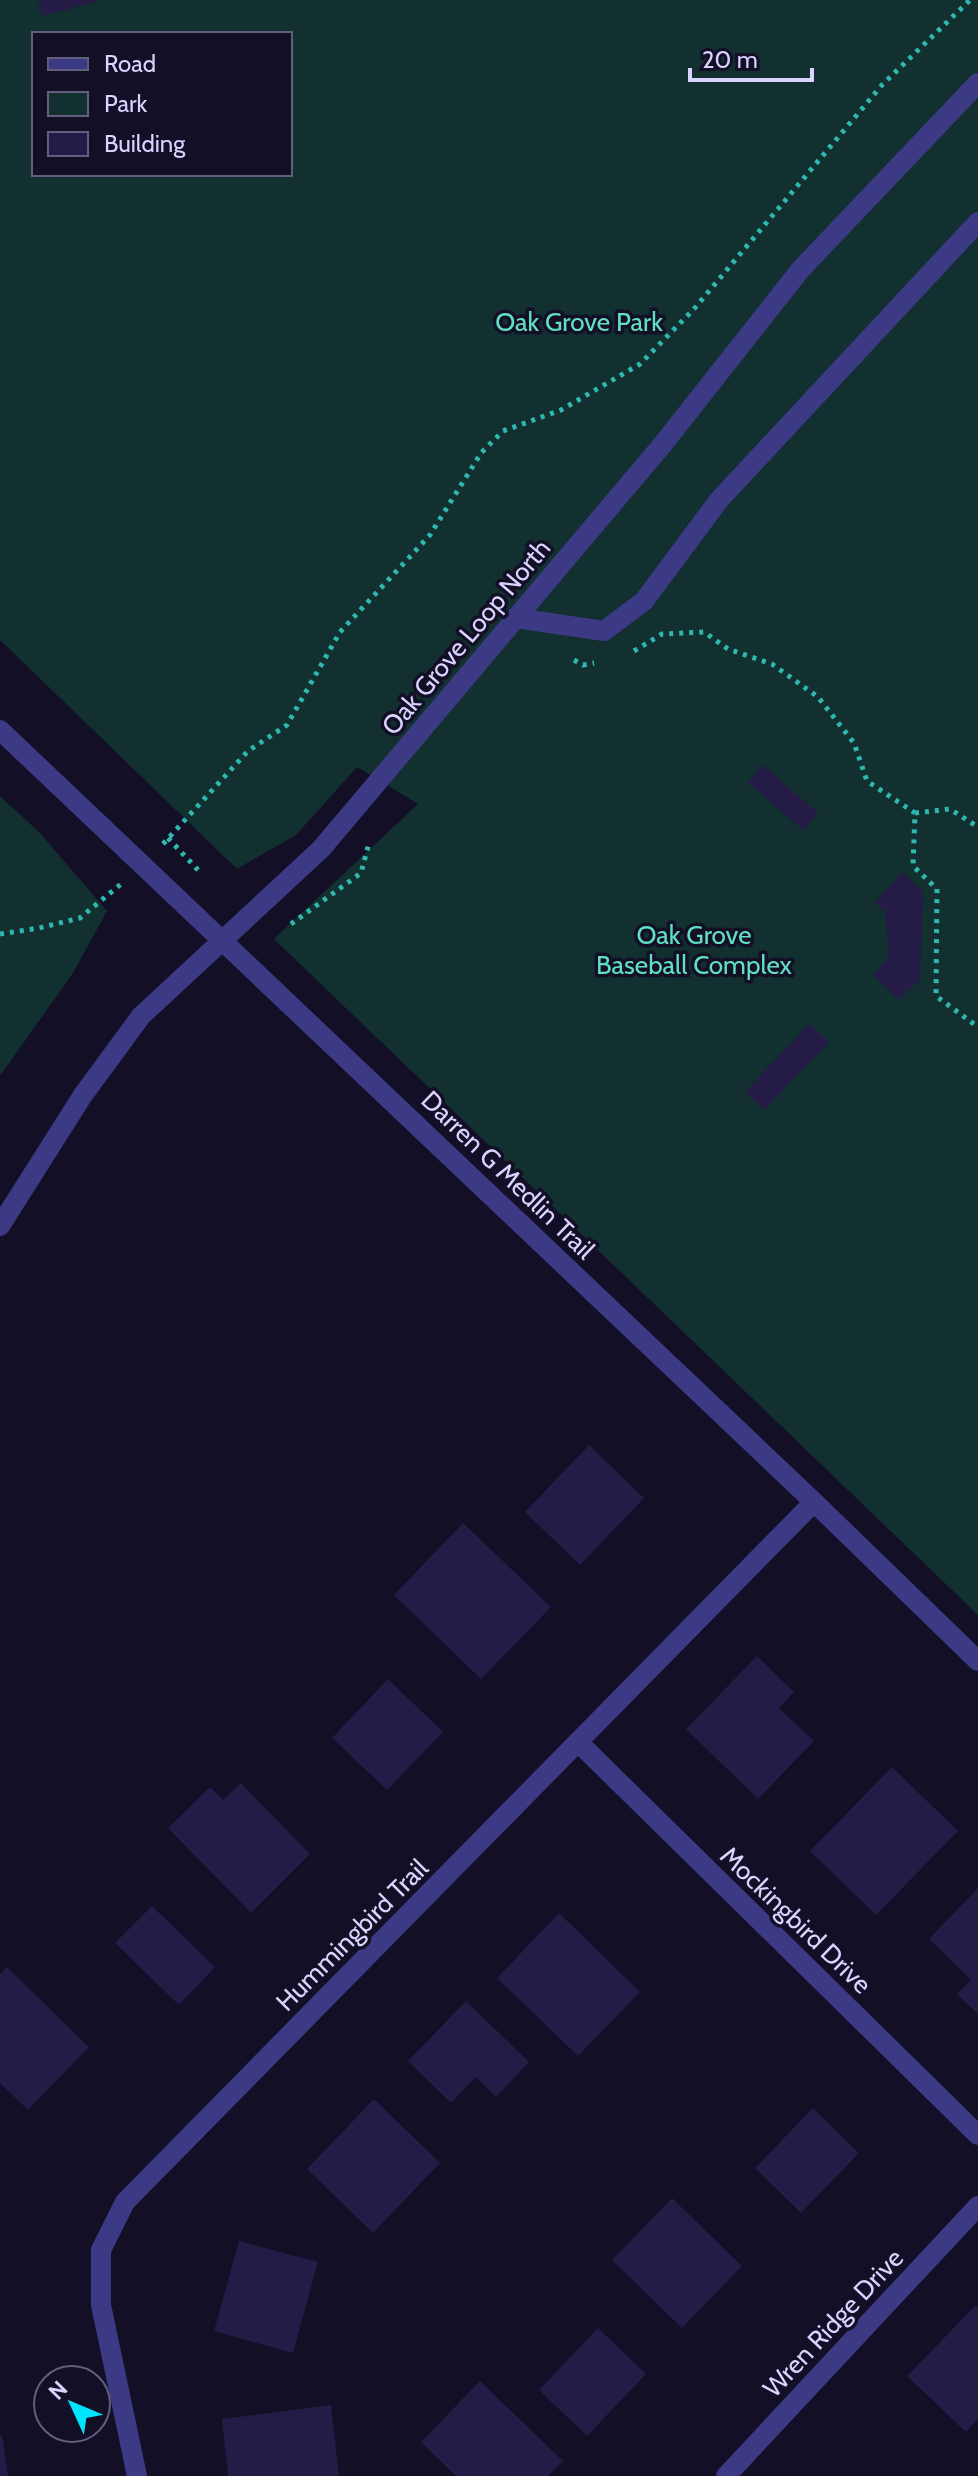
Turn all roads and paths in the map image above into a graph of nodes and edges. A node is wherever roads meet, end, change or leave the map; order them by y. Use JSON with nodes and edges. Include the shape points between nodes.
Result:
{"nodes":[{"id":1,"x":970,"y":0,"type":"edge"},
{"id":2,"x":978,"y":83,"type":"edge"},
{"id":3,"x":978,"y":222,"type":"edge"},
{"id":4,"x":516,"y":618,"type":"junction"},
{"id":5,"x":622,"y":657,"type":"dead end"},
{"id":6,"x":570,"y":658,"type":"dead end"},
{"id":7,"x":596,"y":662,"type":"dead end"},
{"id":8,"x":0,"y":730,"type":"edge"},
{"id":9,"x":915,"y":813,"type":"junction"},
{"id":10,"x":978,"y":827,"type":"edge"},
{"id":11,"x":371,"y":834,"type":"dead end"},
{"id":12,"x":168,"y":838,"type":"junction"},
{"id":13,"x":144,"y":865,"type":"junction"},
{"id":14,"x":205,"y":878,"type":"dead end"},
{"id":15,"x":248,"y":917,"type":"junction"},
{"id":16,"x":0,"y":934,"type":"edge"},
{"id":17,"x":222,"y":940,"type":"junction"},
{"id":18,"x":978,"y":1027,"type":"edge"},
{"id":19,"x":0,"y":1226,"type":"edge"},
{"id":20,"x":814,"y":1502,"type":"junction"},
{"id":21,"x":978,"y":1661,"type":"edge"},
{"id":22,"x":578,"y":1742,"type":"junction"},
{"id":23,"x":978,"y":2135,"type":"edge"},
{"id":24,"x":978,"y":2206,"type":"edge"},
{"id":25,"x":137,"y":2476,"type":"edge"},
{"id":26,"x":726,"y":2476,"type":"edge"}],
"edges":[{"from":1,"to":12,"type":"path","via":[[882,85],[694,309],[640,364],[561,410],[503,431],[481,453],[430,535],[340,632],[287,725],[248,751]]},
{"from":2,"to":4,"type":"street","name":"Oak Grove Loop North","via":[[801,269]]},
{"from":3,"to":4,"type":"street","via":[[719,500],[644,601],[604,631]]},
{"from":4,"to":15,"type":"street","name":"Oak Grove Loop North","via":[[321,849]]},
{"from":5,"to":9,"type":"path","via":[[662,634],[704,632],[728,649],[772,664],[818,697],[854,743],[867,781]]},
{"from":6,"to":7,"type":"path","via":[[583,665]]},
{"from":8,"to":13,"type":"street","name":"Darren G Medlin Trail"},
{"from":9,"to":10,"type":"path","via":[[950,809]]},
{"from":9,"to":18,"type":"path","via":[[913,866],[937,889],[936,996]]},
{"from":11,"to":15,"type":"path","via":[[361,873],[270,938]]},
{"from":12,"to":13,"type":"path"},
{"from":12,"to":14,"type":"path"},
{"from":13,"to":16,"type":"path","via":[[80,918]]},
{"from":13,"to":17,"type":"street","name":"Darren G Medlin Trail"},
{"from":15,"to":17,"type":"street","name":"Oak Grove Loop North"},
{"from":17,"to":19,"type":"street","name":"Oak Grove Loop North","via":[[141,1016],[83,1095]]},
{"from":17,"to":20,"type":"street","name":"Darren G Medlin Trail"},
{"from":20,"to":21,"type":"street","name":"Darren G Medlin Trail"},
{"from":20,"to":22,"type":"street","name":"Hummingbird Trail"},
{"from":22,"to":23,"type":"street","name":"Mockingbird Drive"},
{"from":22,"to":25,"type":"street","name":"Hummingbird Trail","via":[[125,2202],[101,2250],[101,2305]]},
{"from":24,"to":26,"type":"street","name":"Wren Ridge Drive"}]}
